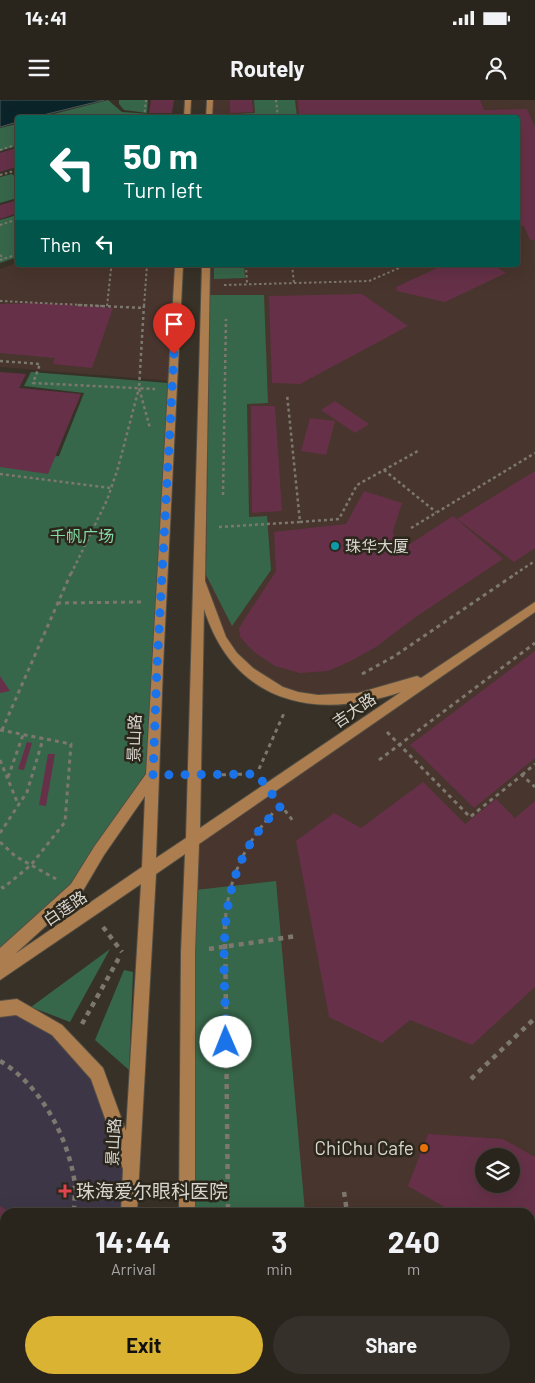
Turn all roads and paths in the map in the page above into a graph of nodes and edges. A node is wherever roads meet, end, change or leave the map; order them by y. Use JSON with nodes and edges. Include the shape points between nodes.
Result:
{"nodes":[{"id":1,"x":146,"y":100,"type":"edge"},
{"id":2,"x":188,"y":100,"type":"edge"},
{"id":3,"x":210,"y":100,"type":"edge"},
{"id":4,"x":276,"y":100,"type":"edge"},
{"id":5,"x":238,"y":111,"type":"dead end"},
{"id":6,"x":144,"y":115,"type":"edge"},
{"id":7,"x":187,"y":115,"type":"edge"},
{"id":8,"x":209,"y":115,"type":"edge"},
{"id":9,"x":239,"y":115,"type":"edge"},
{"id":10,"x":278,"y":115,"type":"edge"},
{"id":11,"x":15,"y":145,"type":"edge"},
{"id":12,"x":0,"y":150,"type":"edge"},
{"id":13,"x":15,"y":172,"type":"edge"},
{"id":14,"x":0,"y":176,"type":"edge"},
{"id":15,"x":15,"y":221,"type":"edge"},
{"id":16,"x":0,"y":225,"type":"edge"},
{"id":17,"x":0,"y":255,"type":"edge"},
{"id":18,"x":15,"y":255,"type":"edge"},
{"id":19,"x":4,"y":259,"type":"junction"},
{"id":20,"x":0,"y":260,"type":"edge"},
{"id":21,"x":110,"y":267,"type":"edge"},
{"id":22,"x":147,"y":267,"type":"edge"},
{"id":23,"x":179,"y":267,"type":"edge"},
{"id":24,"x":206,"y":267,"type":"edge"},
{"id":25,"x":246,"y":267,"type":"edge"},
{"id":26,"x":292,"y":267,"type":"edge"},
{"id":27,"x":402,"y":267,"type":"edge"},
{"id":28,"x":294,"y":283,"type":"junction"},
{"id":29,"x":247,"y":284,"type":"junction"},
{"id":30,"x":206,"y":285,"type":"junction"},
{"id":31,"x":226,"y":285,"type":"junction"},
{"id":32,"x":226,"y":295,"type":"dead end"},
{"id":33,"x":0,"y":302,"type":"edge"},
{"id":34,"x":107,"y":306,"type":"junction"},
{"id":35,"x":144,"y":308,"type":"junction"},
{"id":36,"x":226,"y":315,"type":"dead end"},
{"id":37,"x":0,"y":361,"type":"edge"},
{"id":38,"x":139,"y":388,"type":"junction"},
{"id":39,"x":172,"y":390,"type":"junction"},
{"id":40,"x":288,"y":394,"type":"dead end"},
{"id":41,"x":152,"y":437,"type":"dead end"},
{"id":42,"x":418,"y":451,"type":"dead end"},
{"id":43,"x":535,"y":453,"type":"edge"},
{"id":44,"x":384,"y":470,"type":"junction"},
{"id":45,"x":0,"y":474,"type":"edge"},
{"id":46,"x":111,"y":488,"type":"junction"},
{"id":47,"x":223,"y":498,"type":"dead end"},
{"id":48,"x":436,"y":512,"type":"junction"},
{"id":49,"x":223,"y":517,"type":"dead end"},
{"id":50,"x":300,"y":522,"type":"junction"},
{"id":51,"x":223,"y":527,"type":"junction"},
{"id":52,"x":200,"y":528,"type":"junction"},
{"id":53,"x":410,"y":528,"type":"dead end"},
{"id":54,"x":222,"y":536,"type":"dead end"},
{"id":55,"x":535,"y":561,"type":"edge"},
{"id":56,"x":200,"y":577,"type":"junction"},
{"id":57,"x":144,"y":593,"type":"dead end"},
{"id":58,"x":56,"y":603,"type":"junction"},
{"id":59,"x":535,"y":606,"type":"edge"},
{"id":60,"x":535,"y":643,"type":"edge"},
{"id":61,"x":436,"y":674,"type":"junction"},
{"id":62,"x":356,"y":677,"type":"dead end"},
{"id":63,"x":292,"y":696,"type":"junction"},
{"id":64,"x":395,"y":727,"type":"dead end"},
{"id":65,"x":1,"y":730,"type":"edge"},
{"id":66,"x":387,"y":732,"type":"junction"},
{"id":67,"x":23,"y":735,"type":"junction"},
{"id":68,"x":380,"y":737,"type":"dead end"},
{"id":69,"x":43,"y":740,"type":"junction"},
{"id":70,"x":399,"y":745,"type":"junction"},
{"id":71,"x":0,"y":760,"type":"edge"},
{"id":72,"x":379,"y":760,"type":"dead end"},
{"id":73,"x":535,"y":764,"type":"edge"},
{"id":74,"x":522,"y":774,"type":"junction"},
{"id":75,"x":153,"y":775,"type":"junction"},
{"id":76,"x":195,"y":775,"type":"junction"},
{"id":77,"x":7,"y":778,"type":"junction"},
{"id":78,"x":535,"y":787,"type":"edge"},
{"id":79,"x":268,"y":789,"type":"junction"},
{"id":80,"x":289,"y":800,"type":"dead end"},
{"id":81,"x":19,"y":805,"type":"junction"},
{"id":82,"x":281,"y":806,"type":"junction"},
{"id":83,"x":293,"y":821,"type":"dead end"},
{"id":84,"x":0,"y":833,"type":"edge"},
{"id":85,"x":192,"y":841,"type":"junction"},
{"id":86,"x":0,"y":842,"type":"edge"},
{"id":87,"x":30,"y":865,"type":"junction"},
{"id":88,"x":149,"y":872,"type":"junction"},
{"id":89,"x":0,"y":884,"type":"edge"},
{"id":90,"x":76,"y":889,"type":"junction"},
{"id":91,"x":0,"y":958,"type":"edge"},
{"id":92,"x":0,"y":973,"type":"edge"},
{"id":93,"x":0,"y":1009,"type":"edge"},
{"id":94,"x":535,"y":1018,"type":"edge"},
{"id":95,"x":0,"y":1061,"type":"edge"},
{"id":96,"x":471,"y":1079,"type":"dead end"},
{"id":97,"x":131,"y":1169,"type":"junction"},
{"id":98,"x":344,"y":1192,"type":"dead end"},
{"id":99,"x":74,"y":1208,"type":"edge"},
{"id":100,"x":130,"y":1208,"type":"edge"},
{"id":101,"x":187,"y":1208,"type":"edge"},
{"id":102,"x":228,"y":1208,"type":"edge"},
{"id":103,"x":346,"y":1208,"type":"edge"}],
"edges":[{"from":1,"to":6,"type":"path"},
{"from":2,"to":7,"type":"main road"},
{"from":3,"to":8,"type":"main road"},
{"from":4,"to":10,"type":"path"},
{"from":5,"to":9,"type":"path"},
{"from":11,"to":12,"type":"path"},
{"from":13,"to":14,"type":"path"},
{"from":15,"to":16,"type":"path"},
{"from":17,"to":19,"type":"path"},
{"from":18,"to":19,"type":"path"},
{"from":19,"to":20,"type":"path"},
{"from":21,"to":34,"type":"path"},
{"from":22,"to":35,"type":"path"},
{"from":23,"to":39,"type":"main road","name":"景山路"},
{"from":24,"to":30,"type":"main road"},
{"from":25,"to":29,"type":"path"},
{"from":26,"to":28,"type":"path"},
{"from":27,"to":28,"type":"path","via":[[370,281]]},
{"from":28,"to":29,"type":"path"},
{"from":29,"to":31,"type":"path"},
{"from":30,"to":31,"type":"path"},
{"from":30,"to":52,"type":"main road"},
{"from":31,"to":32,"type":"path"},
{"from":33,"to":34,"type":"path"},
{"from":34,"to":35,"type":"path"},
{"from":35,"to":38,"type":"path"},
{"from":36,"to":47,"type":"path"},
{"from":37,"to":38,"type":"path","via":[[40,364],[33,383]]},
{"from":38,"to":39,"type":"path"},
{"from":38,"to":41,"type":"path"},
{"from":38,"to":46,"type":"path"},
{"from":39,"to":75,"type":"main road","name":"景山路"},
{"from":40,"to":50,"type":"path"},
{"from":42,"to":44,"type":"path"},
{"from":43,"to":48,"type":"path"},
{"from":44,"to":48,"type":"path"},
{"from":44,"to":50,"type":"path","via":[[357,485],[339,519]]},
{"from":45,"to":46,"type":"path"},
{"from":46,"to":58,"type":"path"},
{"from":48,"to":53,"type":"path"},
{"from":49,"to":51,"type":"path"},
{"from":50,"to":51,"type":"path"},
{"from":51,"to":52,"type":"path"},
{"from":51,"to":54,"type":"path"},
{"from":52,"to":56,"type":"main road"},
{"from":55,"to":62,"type":"path","via":[[393,657]]},
{"from":56,"to":63,"type":"main road","via":[[221,638],[231,655],[270,687]]},
{"from":56,"to":76,"type":"main road"},
{"from":57,"to":58,"type":"path","via":[[143,602]]},
{"from":58,"to":65,"type":"path"},
{"from":59,"to":61,"type":"main road","name":"吉大路"},
{"from":60,"to":70,"type":"path"},
{"from":61,"to":63,"type":"main road","via":[[389,692],[337,702]]},
{"from":61,"to":79,"type":"main road","name":"吉大路"},
{"from":63,"to":76,"type":"path","via":[[257,774]]},
{"from":64,"to":66,"type":"path"},
{"from":65,"to":67,"type":"path"},
{"from":66,"to":68,"type":"path"},
{"from":66,"to":70,"type":"path"},
{"from":67,"to":69,"type":"path"},
{"from":67,"to":77,"type":"path"},
{"from":69,"to":81,"type":"path"},
{"from":69,"to":87,"type":"path","via":[[71,744],[64,822]]},
{"from":70,"to":72,"type":"path"},
{"from":70,"to":74,"type":"path","via":[[470,816]]},
{"from":71,"to":77,"type":"path"},
{"from":73,"to":74,"type":"path"},
{"from":74,"to":78,"type":"path"},
{"from":75,"to":88,"type":"main road","name":"景山路"},
{"from":75,"to":90,"type":"main road"},
{"from":76,"to":85,"type":"main road"},
{"from":77,"to":81,"type":"path"},
{"from":79,"to":82,"type":"path"},
{"from":79,"to":85,"type":"main road","name":"吉大路"},
{"from":80,"to":82,"type":"path"},
{"from":81,"to":84,"type":"path"},
{"from":82,"to":83,"type":"path"},
{"from":82,"to":102,"type":"path","via":[[266,820],[250,844],[235,874],[226,910]]},
{"from":85,"to":88,"type":"main road","name":"白莲路"},
{"from":85,"to":101,"type":"main road"},
{"from":86,"to":87,"type":"path"},
{"from":87,"to":89,"type":"path","via":[[3,888]]},
{"from":87,"to":90,"type":"path"},
{"from":88,"to":92,"type":"main road","name":"白莲路"},
{"from":88,"to":97,"type":"main road","name":"景山路"},
{"from":90,"to":91,"type":"main road"},
{"from":93,"to":97,"type":"main road","via":[[17,1007],[58,1030],[98,1074]]},
{"from":94,"to":96,"type":"path"},
{"from":95,"to":99,"type":"path","via":[[23,1078],[36,1093],[58,1129],[73,1175]]},
{"from":97,"to":100,"type":"main road","name":"景山路"},
{"from":98,"to":103,"type":"path"}]}
